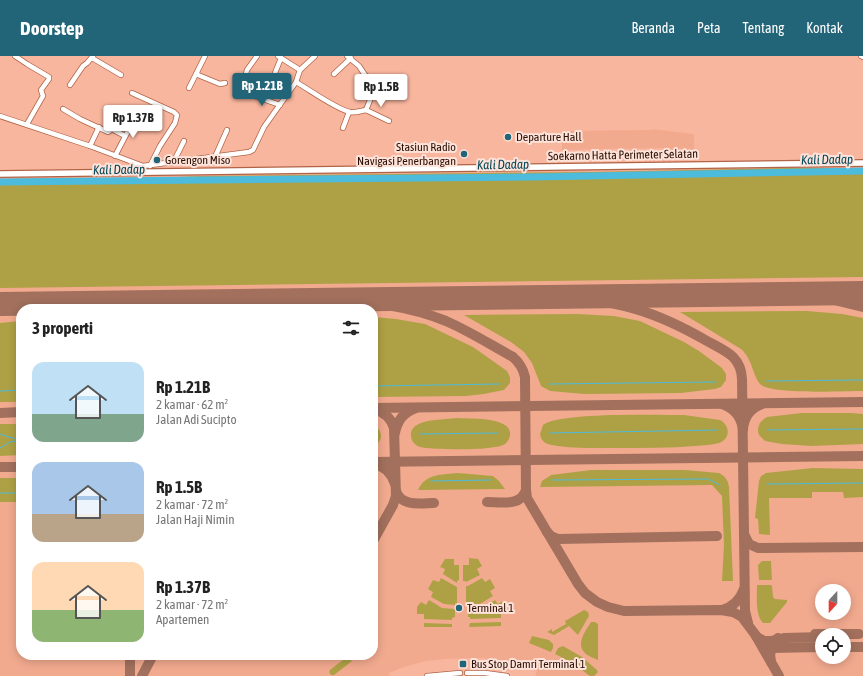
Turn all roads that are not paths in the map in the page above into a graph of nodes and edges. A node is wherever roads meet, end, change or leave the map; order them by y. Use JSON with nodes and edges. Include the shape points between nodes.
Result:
{"nodes":[{"id":1,"x":15,"y":56,"type":"edge"},
{"id":2,"x":205,"y":56,"type":"edge"},
{"id":3,"x":257,"y":56,"type":"edge"},
{"id":4,"x":315,"y":56,"type":"edge"},
{"id":5,"x":92,"y":57,"type":"edge"},
{"id":6,"x":279,"y":57,"type":"edge"},
{"id":7,"x":349,"y":57,"type":"edge"},
{"id":8,"x":22,"y":58,"type":"edge"},
{"id":9,"x":300,"y":70,"type":"junction"},
{"id":10,"x":197,"y":73,"type":"junction"},
{"id":11,"x":334,"y":74,"type":"dead end"},
{"id":12,"x":121,"y":75,"type":"dead end"},
{"id":13,"x":245,"y":77,"type":"dead end"},
{"id":14,"x":296,"y":82,"type":"junction"},
{"id":15,"x":225,"y":83,"type":"dead end"},
{"id":16,"x":70,"y":85,"type":"dead end"},
{"id":17,"x":189,"y":88,"type":"dead end"},
{"id":18,"x":269,"y":88,"type":"dead end"},
{"id":19,"x":132,"y":93,"type":"dead end"},
{"id":20,"x":249,"y":94,"type":"dead end"},
{"id":21,"x":280,"y":105,"type":"junction"},
{"id":22,"x":63,"y":109,"type":"dead end"},
{"id":23,"x":366,"y":110,"type":"junction"},
{"id":24,"x":349,"y":112,"type":"junction"},
{"id":25,"x":136,"y":114,"type":"dead end"},
{"id":26,"x":0,"y":116,"type":"edge"},
{"id":27,"x":389,"y":121,"type":"dead end"},
{"id":28,"x":26,"y":124,"type":"junction"},
{"id":29,"x":99,"y":127,"type":"junction"},
{"id":30,"x":343,"y":128,"type":"dead end"},
{"id":31,"x":227,"y":130,"type":"dead end"},
{"id":32,"x":125,"y":136,"type":"junction"},
{"id":33,"x":184,"y":141,"type":"dead end"},
{"id":34,"x":90,"y":146,"type":"junction"},
{"id":35,"x":115,"y":156,"type":"junction"},
{"id":36,"x":215,"y":157,"type":"junction"},
{"id":37,"x":173,"y":163,"type":"junction"},
{"id":38,"x":863,"y":164,"type":"edge"},
{"id":39,"x":150,"y":166,"type":"junction"},
{"id":40,"x":0,"y":174,"type":"edge"},
{"id":41,"x":460,"y":673,"type":"dead end"},
{"id":42,"x":467,"y":673,"type":"dead end"},
{"id":43,"x":427,"y":676,"type":"edge"},
{"id":44,"x":507,"y":676,"type":"edge"}],
"edges":[{"from":1,"to":8,"type":"street"},
{"from":2,"to":10,"type":"street"},
{"from":3,"to":13,"type":"street"},
{"from":4,"to":9,"type":"street"},
{"from":5,"to":12,"type":"street"},
{"from":5,"to":16,"type":"street","via":[[83,65]]},
{"from":6,"to":9,"type":"street"},
{"from":6,"to":18,"type":"street"},
{"from":7,"to":11,"type":"street"},
{"from":7,"to":23,"type":"street","via":[[376,83]]},
{"from":8,"to":28,"type":"street","via":[[49,77],[41,90],[43,96]]},
{"from":9,"to":14,"type":"street"},
{"from":10,"to":15,"type":"street","via":[[220,84]]},
{"from":10,"to":17,"type":"street"},
{"from":14,"to":21,"type":"street"},
{"from":14,"to":24,"type":"street"},
{"from":19,"to":39,"type":"street","via":[[177,115]]},
{"from":20,"to":21,"type":"street"},
{"from":21,"to":36,"type":"street","via":[[264,128],[254,150]]},
{"from":22,"to":29,"type":"street","via":[[80,120]]},
{"from":23,"to":24,"type":"street"},
{"from":23,"to":27,"type":"street"},
{"from":24,"to":30,"type":"street"},
{"from":25,"to":32,"type":"street"},
{"from":26,"to":28,"type":"street"},
{"from":28,"to":34,"type":"street"},
{"from":29,"to":32,"type":"street","via":[[108,132],[112,129]]},
{"from":29,"to":34,"type":"street"},
{"from":31,"to":36,"type":"street"},
{"from":32,"to":35,"type":"street"},
{"from":33,"to":37,"type":"street"},
{"from":34,"to":35,"type":"street"},
{"from":35,"to":39,"type":"street","via":[[141,166]]},
{"from":36,"to":37,"type":"street"},
{"from":37,"to":39,"type":"street"},
{"from":38,"to":40,"type":"main road","name":"Soekarno Hatta Perimeter Selatan"},
{"from":41,"to":43,"type":"street"},
{"from":42,"to":44,"type":"street"}]}
